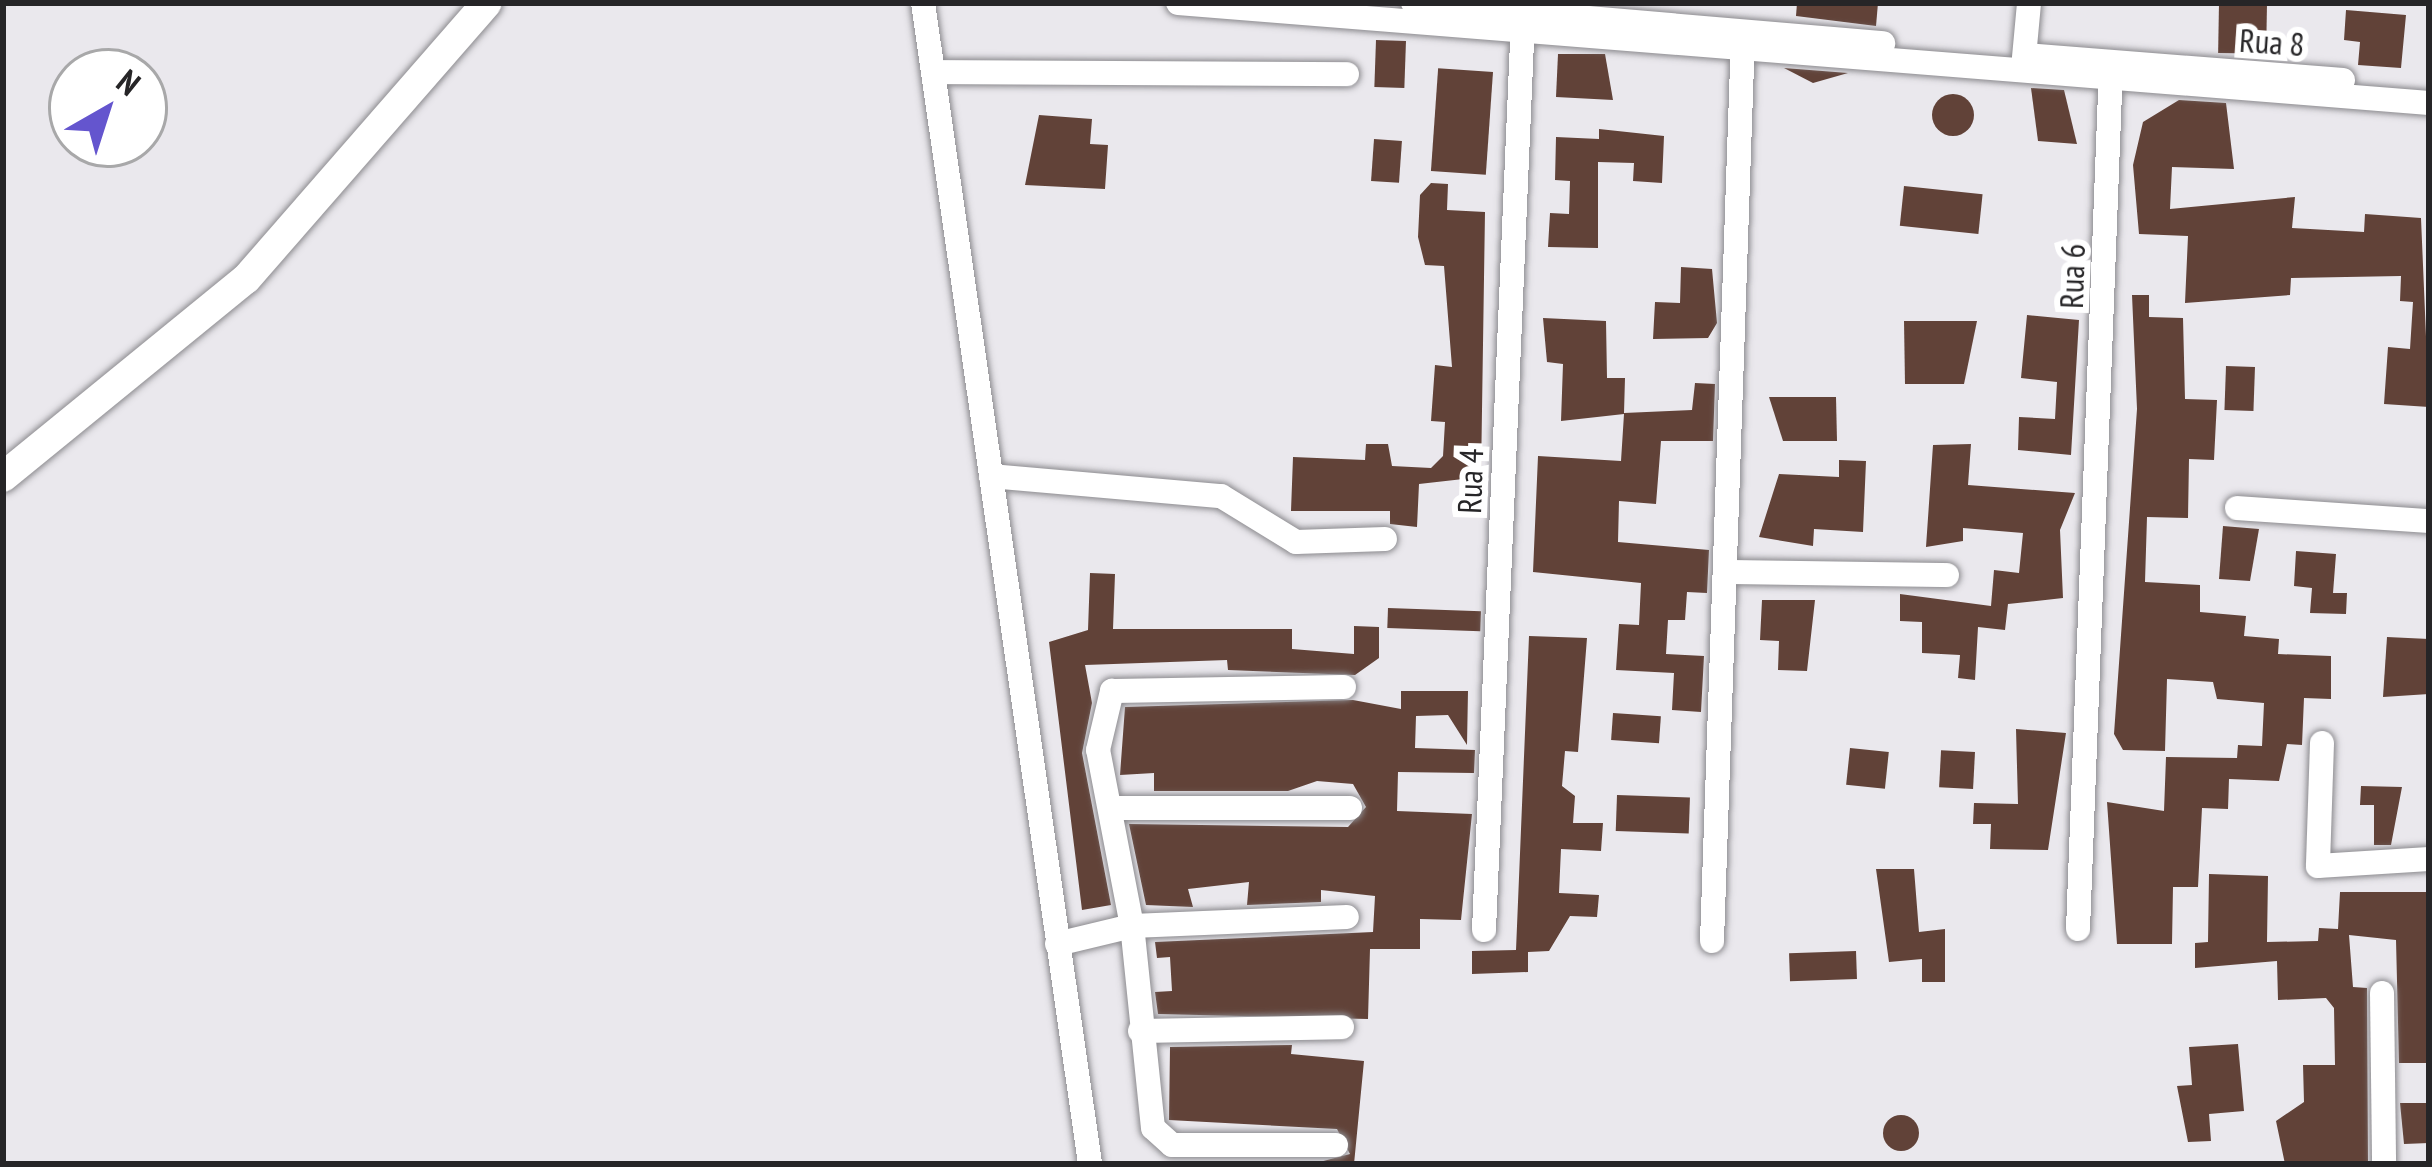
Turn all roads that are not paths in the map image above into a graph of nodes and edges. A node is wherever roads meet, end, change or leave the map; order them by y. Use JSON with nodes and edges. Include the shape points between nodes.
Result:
{"nodes":[{"id":1,"x":487,"y":3,"type":"edge"},
{"id":2,"x":923,"y":3,"type":"edge"},
{"id":3,"x":1178,"y":3,"type":"edge"},
{"id":4,"x":2029,"y":3,"type":"edge"},
{"id":5,"x":1290,"y":9,"type":"edge"},
{"id":6,"x":1404,"y":10,"type":"edge"},
{"id":7,"x":1523,"y":23,"type":"junction"},
{"id":8,"x":1660,"y":23,"type":"edge"},
{"id":9,"x":1743,"y":40,"type":"junction"},
{"id":10,"x":2023,"y":62,"type":"junction"},
{"id":11,"x":933,"y":72,"type":"junction"},
{"id":12,"x":2112,"y":72,"type":"junction"},
{"id":13,"x":1347,"y":74,"type":"dead end"},
{"id":14,"x":2429,"y":87,"type":"edge"},
{"id":15,"x":2429,"y":103,"type":"edge"},
{"id":16,"x":991,"y":476,"type":"junction"},
{"id":17,"x":3,"y":477,"type":"edge"},
{"id":18,"x":2237,"y":508,"type":"dead end"},
{"id":19,"x":2429,"y":521,"type":"edge"},
{"id":20,"x":1385,"y":539,"type":"dead end"},
{"id":21,"x":1725,"y":572,"type":"junction"},
{"id":22,"x":1947,"y":575,"type":"dead end"},
{"id":23,"x":1344,"y":687,"type":"dead end"},
{"id":24,"x":2322,"y":743,"type":"dead end"},
{"id":25,"x":1112,"y":808,"type":"junction"},
{"id":26,"x":1350,"y":808,"type":"dead end"},
{"id":27,"x":2429,"y":859,"type":"edge"},
{"id":28,"x":1347,"y":917,"type":"dead end"},
{"id":29,"x":1132,"y":926,"type":"junction"},
{"id":30,"x":2078,"y":929,"type":"dead end"},
{"id":31,"x":1484,"y":930,"type":"dead end"},
{"id":32,"x":1712,"y":941,"type":"dead end"},
{"id":33,"x":1057,"y":944,"type":"junction"},
{"id":34,"x":2382,"y":993,"type":"dead end"},
{"id":35,"x":1342,"y":1027,"type":"dead end"},
{"id":36,"x":1140,"y":1031,"type":"junction"},
{"id":37,"x":1336,"y":1145,"type":"dead end"},
{"id":38,"x":1090,"y":1164,"type":"edge"},
{"id":39,"x":2384,"y":1164,"type":"edge"}],
"edges":[{"from":1,"to":17,"type":"main road","via":[[246,279]]},
{"from":2,"to":11,"type":"street"},
{"from":3,"to":5,"type":"street"},
{"from":4,"to":10,"type":"street"},
{"from":5,"to":6,"type":"street"},
{"from":6,"to":7,"type":"street"},
{"from":7,"to":8,"type":"street"},
{"from":7,"to":31,"type":"street","name":"Rua 4"},
{"from":8,"to":9,"type":"street"},
{"from":9,"to":10,"type":"street"},
{"from":9,"to":21,"type":"street"},
{"from":10,"to":12,"type":"street"},
{"from":11,"to":13,"type":"street"},
{"from":11,"to":16,"type":"street"},
{"from":12,"to":14,"type":"street","name":"Rua 8"},
{"from":12,"to":15,"type":"street","name":"Rua 8"},
{"from":12,"to":30,"type":"street","name":"Rua 6"},
{"from":16,"to":20,"type":"street","via":[[1221,496],[1296,542]]},
{"from":16,"to":33,"type":"street"},
{"from":18,"to":19,"type":"street"},
{"from":21,"to":22,"type":"street"},
{"from":21,"to":32,"type":"street"},
{"from":23,"to":25,"type":"street","via":[[1112,691],[1098,750]]},
{"from":24,"to":27,"type":"street","via":[[2318,866]]},
{"from":25,"to":26,"type":"street"},
{"from":25,"to":29,"type":"street"},
{"from":28,"to":29,"type":"street"},
{"from":29,"to":33,"type":"street"},
{"from":29,"to":36,"type":"street"},
{"from":33,"to":38,"type":"street"},
{"from":34,"to":39,"type":"street"},
{"from":35,"to":36,"type":"street"},
{"from":36,"to":37,"type":"street","via":[[1153,1128],[1165,1143]]}]}
